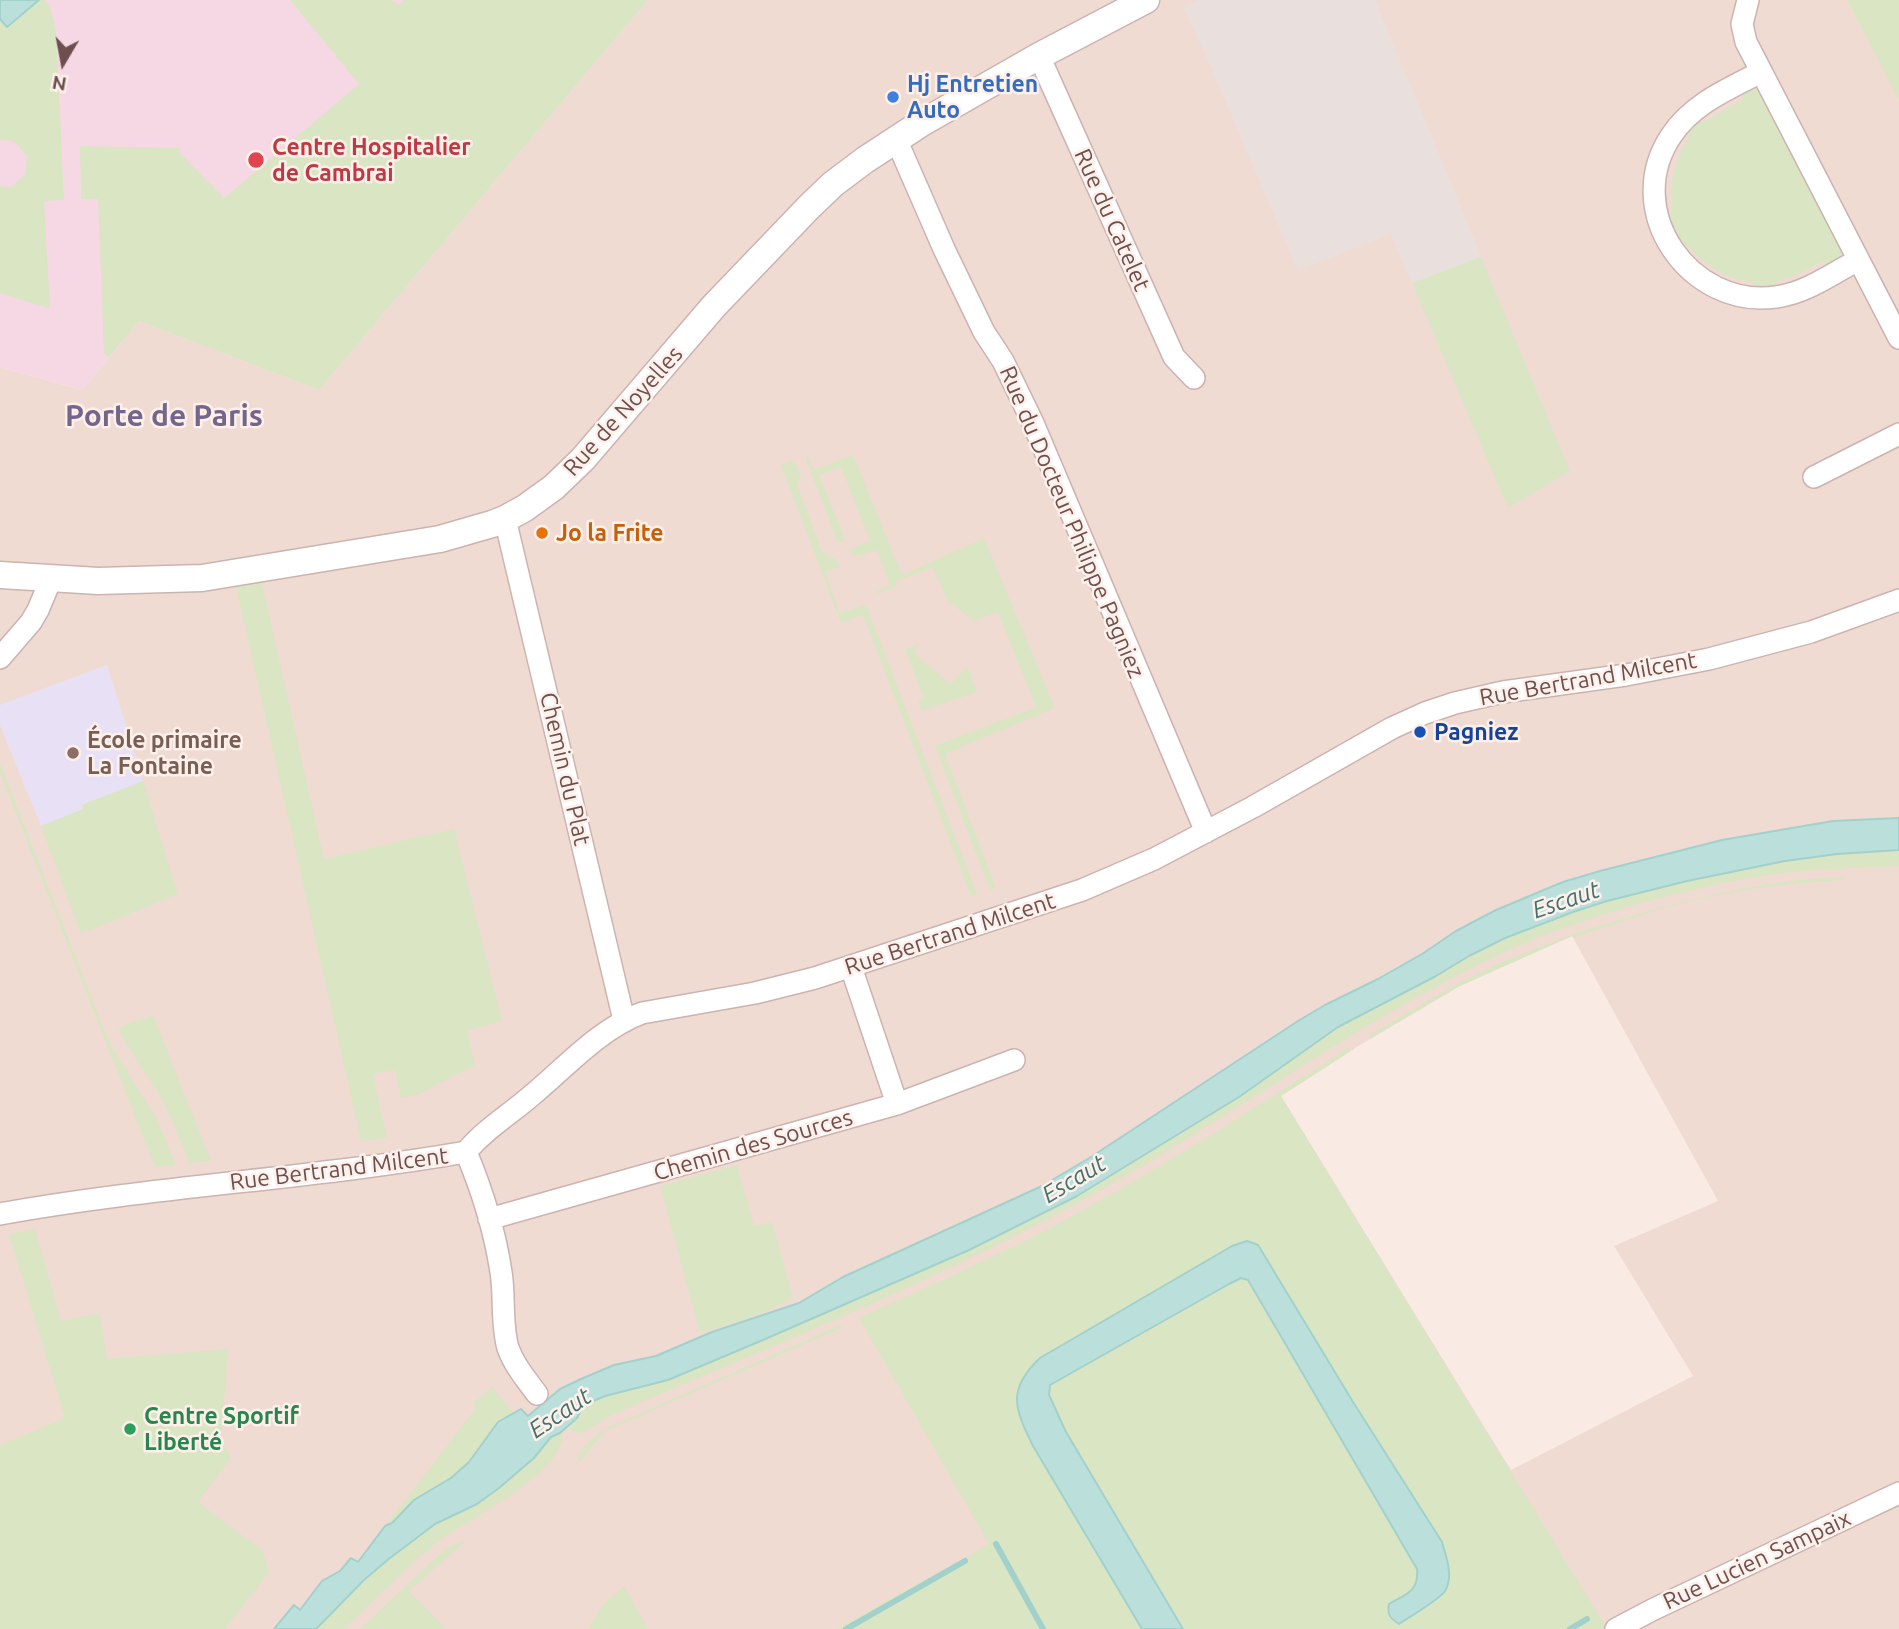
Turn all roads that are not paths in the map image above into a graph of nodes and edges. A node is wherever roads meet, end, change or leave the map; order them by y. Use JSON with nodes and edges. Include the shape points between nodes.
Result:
{"nodes":[{"id":1,"x":1146,"y":0,"type":"edge"},
{"id":2,"x":1748,"y":0,"type":"edge"},
{"id":3,"x":1039,"y":56,"type":"junction"},
{"id":4,"x":1761,"y":72,"type":"junction"},
{"id":5,"x":896,"y":139,"type":"junction"},
{"id":6,"x":1858,"y":260,"type":"junction"},
{"id":7,"x":1899,"y":338,"type":"edge"},
{"id":8,"x":1194,"y":378,"type":"dead end"},
{"id":9,"x":1899,"y":434,"type":"edge"},
{"id":10,"x":1814,"y":477,"type":"dead end"},
{"id":11,"x":505,"y":519,"type":"junction"},
{"id":12,"x":0,"y":575,"type":"edge"},
{"id":13,"x":51,"y":579,"type":"junction"},
{"id":14,"x":1899,"y":600,"type":"edge"},
{"id":15,"x":0,"y":658,"type":"edge"},
{"id":16,"x":1206,"y":832,"type":"junction"},
{"id":17,"x":851,"y":967,"type":"junction"},
{"id":18,"x":624,"y":1020,"type":"junction"},
{"id":19,"x":1014,"y":1060,"type":"dead end"},
{"id":20,"x":897,"y":1104,"type":"junction"},
{"id":21,"x":466,"y":1152,"type":"junction"},
{"id":22,"x":0,"y":1214,"type":"edge"},
{"id":23,"x":489,"y":1219,"type":"junction"},
{"id":24,"x":537,"y":1394,"type":"dead end"},
{"id":25,"x":1899,"y":1493,"type":"edge"},
{"id":26,"x":1616,"y":1629,"type":"edge"}],
"edges":[{"from":1,"to":3,"type":"street","name":"Rue de Noyelles"},
{"from":2,"to":4,"type":"street","via":[[1743,33]]},
{"from":3,"to":5,"type":"street","name":"Rue de Noyelles"},
{"from":3,"to":8,"type":"street","name":"Rue du Catelet","via":[[1174,357]]},
{"from":4,"to":6,"type":"street"},
{"from":4,"to":6,"type":"street","via":[[1702,104],[1666,144],[1655,183],[1658,217],[1667,243],[1704,281],[1751,297],[1802,291]]},
{"from":5,"to":11,"type":"street","name":"Rue de Noyelles","via":[[820,195],[714,306],[583,459],[554,487]]},
{"from":5,"to":16,"type":"street","name":"Rue du Docteur Philippe Pagniez","via":[[984,332],[1033,423]]},
{"from":6,"to":7,"type":"street"},
{"from":9,"to":10,"type":"street"},
{"from":11,"to":13,"type":"street","name":"Rue de Noyelles","via":[[440,539],[202,578]]},
{"from":11,"to":18,"type":"street","name":"Chemin du Plat"},
{"from":12,"to":13,"type":"street","name":"Rue de Noyelles"},
{"from":13,"to":15,"type":"street","via":[[31,621]]},
{"from":14,"to":16,"type":"street","name":"Rue Bertrand Milcent","via":[[1811,632],[1709,659],[1455,703],[1371,739]]},
{"from":16,"to":17,"type":"street","name":"Rue Bertrand Milcent","via":[[1082,890]]},
{"from":17,"to":18,"type":"street","name":"Rue Bertrand Milcent","via":[[782,987]]},
{"from":17,"to":20,"type":"street"},
{"from":18,"to":21,"type":"street","name":"Rue Bertrand Milcent"},
{"from":19,"to":20,"type":"street","name":"Chemin des Sources"},
{"from":20,"to":23,"type":"street","name":"Chemin des Sources"},
{"from":21,"to":22,"type":"street","name":"Rue Bertrand Milcent"},
{"from":21,"to":23,"type":"street"},
{"from":23,"to":24,"type":"street","via":[[503,1286],[507,1345]]},
{"from":25,"to":26,"type":"street","name":"Rue Lucien Sampaix"}]}
